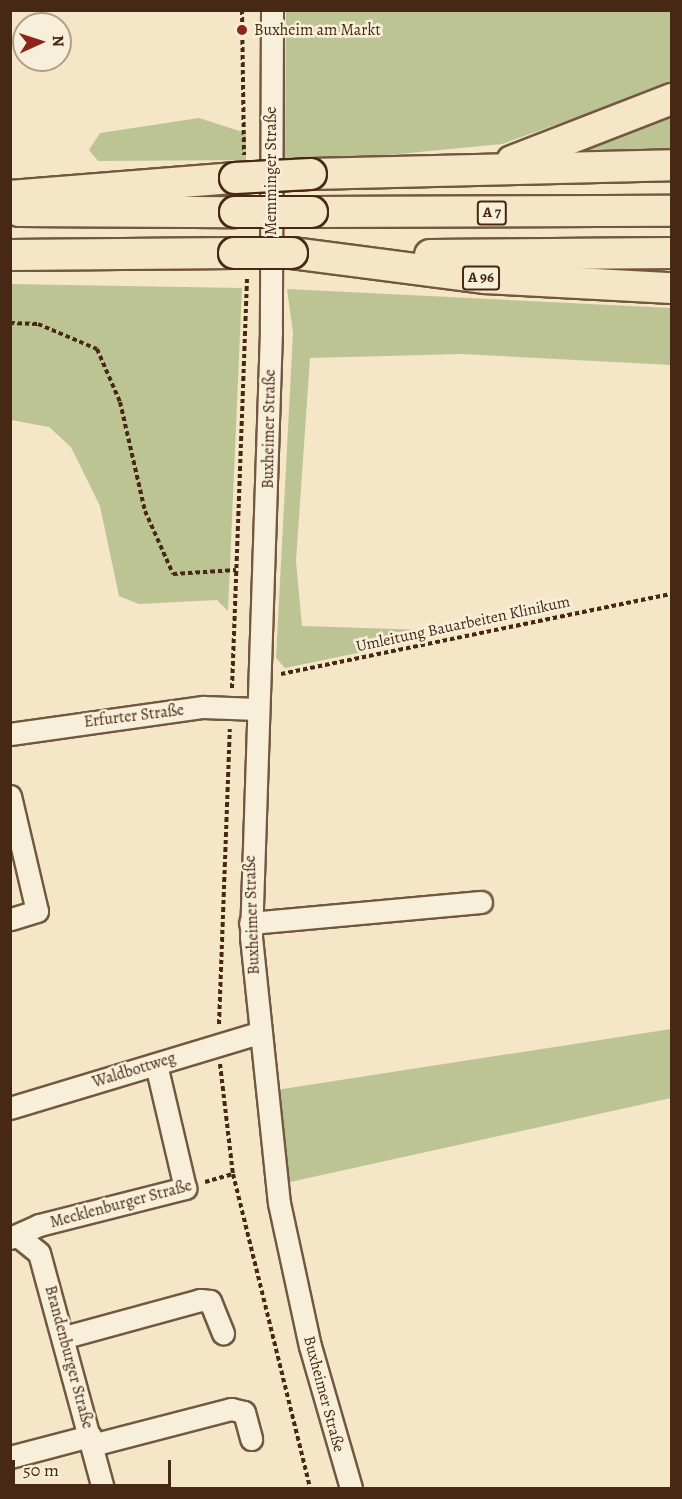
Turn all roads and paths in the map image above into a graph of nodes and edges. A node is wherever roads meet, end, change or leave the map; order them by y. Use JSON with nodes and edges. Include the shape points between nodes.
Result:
{"nodes":[{"id":1,"x":242,"y":10,"type":"edge"},
{"id":2,"x":272,"y":10,"type":"edge"},
{"id":3,"x":672,"y":99,"type":"edge"},
{"id":4,"x":672,"y":165,"type":"edge"},
{"id":5,"x":239,"y":169,"type":"junction"},
{"id":6,"x":491,"y":169,"type":"junction"},
{"id":7,"x":10,"y":196,"type":"edge"},
{"id":8,"x":10,"y":211,"type":"edge"},
{"id":9,"x":672,"y":211,"type":"edge"},
{"id":10,"x":292,"y":253,"type":"junction"},
{"id":11,"x":672,"y":253,"type":"edge"},
{"id":12,"x":10,"y":255,"type":"edge"},
{"id":13,"x":240,"y":259,"type":"junction"},
{"id":14,"x":672,"y":288,"type":"edge"},
{"id":15,"x":10,"y":323,"type":"edge"},
{"id":16,"x":271,"y":331,"type":"joint"},
{"id":17,"x":236,"y":570,"type":"junction"},
{"id":18,"x":672,"y":594,"type":"edge"},
{"id":19,"x":259,"y":677,"type":"junction"},
{"id":20,"x":231,"y":708,"type":"junction"},
{"id":21,"x":258,"y":709,"type":"junction"},
{"id":22,"x":10,"y":734,"type":"edge"},
{"id":23,"x":10,"y":796,"type":"edge"},
{"id":24,"x":482,"y":902,"type":"dead end"},
{"id":25,"x":10,"y":919,"type":"edge"},
{"id":26,"x":250,"y":923,"type":"junction"},
{"id":27,"x":258,"y":1033,"type":"junction"},
{"id":28,"x":219,"y":1044,"type":"junction"},
{"id":29,"x":156,"y":1064,"type":"junction"},
{"id":30,"x":10,"y":1108,"type":"edge"},
{"id":31,"x":233,"y":1174,"type":"junction"},
{"id":32,"x":185,"y":1188,"type":"junction"},
{"id":33,"x":14,"y":1237,"type":"edge"},
{"id":34,"x":223,"y":1334,"type":"dead end"},
{"id":35,"x":65,"y":1337,"type":"junction"},
{"id":36,"x":251,"y":1439,"type":"dead end"},
{"id":37,"x":91,"y":1441,"type":"junction"},
{"id":38,"x":10,"y":1457,"type":"edge"},
{"id":39,"x":103,"y":1488,"type":"edge"},
{"id":40,"x":310,"y":1488,"type":"edge"},
{"id":41,"x":351,"y":1488,"type":"edge"}],
"edges":[{"from":1,"to":5,"type":"path"},
{"from":2,"to":16,"type":"street","name":"Memminger Straße"},
{"from":3,"to":6,"type":"highway"},
{"from":4,"to":6,"type":"highway"},
{"from":5,"to":6,"type":"highway","bridge":true,"via":[[311,174]]},
{"from":5,"to":7,"type":"highway"},
{"from":8,"to":9,"type":"highway","number":"A 7","bridge":true},
{"from":10,"to":11,"type":"highway"},
{"from":10,"to":13,"type":"highway","bridge":true},
{"from":10,"to":14,"type":"highway","number":"A 96","via":[[485,278]]},
{"from":12,"to":13,"type":"highway"},
{"from":13,"to":17,"type":"path"},
{"from":15,"to":17,"type":"path","via":[[38,324],[97,349],[120,402],[145,511],[173,574],[181,578]]},
{"from":16,"to":19,"type":"street","name":"Buxheimer Straße"},
{"from":17,"to":20,"type":"path"},
{"from":18,"to":19,"type":"path","name":"Umleitung Bauarbeiten Klinikum"},
{"from":19,"to":21,"type":"street","name":"Buxheimer Straße"},
{"from":20,"to":21,"type":"street","name":"Erfurter Straße"},
{"from":20,"to":22,"type":"street","name":"Erfurter Straße","via":[[150,713]]},
{"from":20,"to":28,"type":"path"},
{"from":21,"to":26,"type":"street","name":"Buxheimer Straße"},
{"from":23,"to":25,"type":"street","via":[[37,911]]},
{"from":24,"to":26,"type":"street"},
{"from":26,"to":27,"type":"street","name":"Buxheimer Straße"},
{"from":27,"to":28,"type":"street","name":"Waldbottweg"},
{"from":27,"to":41,"type":"street","name":"Buxheimer Straße","via":[[293,1274]]},
{"from":28,"to":29,"type":"street","name":"Waldbottweg"},
{"from":28,"to":31,"type":"path"},
{"from":29,"to":30,"type":"street","name":"Waldbottweg"},
{"from":29,"to":32,"type":"street"},
{"from":31,"to":32,"type":"path","name":"Mecklenburger Straße"},
{"from":31,"to":40,"type":"path"},
{"from":32,"to":33,"type":"street","name":"Mecklenburger Straße","via":[[39,1225]]},
{"from":33,"to":35,"type":"street","name":"Brandenburger Straße","via":[[39,1253]]},
{"from":34,"to":35,"type":"street","via":[[210,1301],[200,1300]]},
{"from":35,"to":37,"type":"street","name":"Brandenburger Straße"},
{"from":36,"to":37,"type":"street","via":[[244,1412],[231,1409]]},
{"from":37,"to":38,"type":"street"},
{"from":37,"to":39,"type":"street","name":"Brandenburger Straße"}]}
